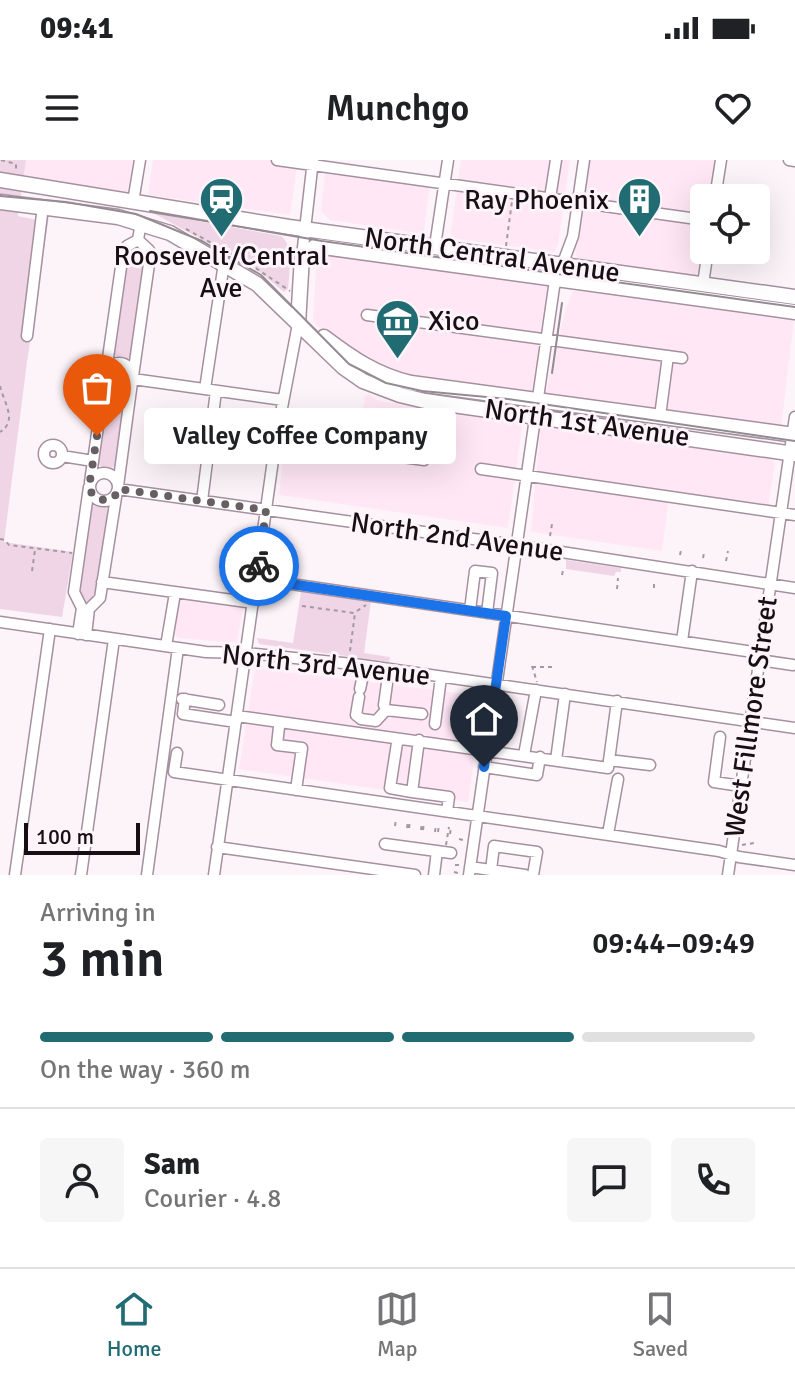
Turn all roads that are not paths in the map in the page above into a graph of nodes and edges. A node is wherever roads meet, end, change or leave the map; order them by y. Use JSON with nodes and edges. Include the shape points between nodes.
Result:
{"nodes":[{"id":1,"x":140,"y":160,"type":"edge"},
{"id":2,"x":277,"y":160,"type":"edge"},
{"id":3,"x":448,"y":160,"type":"edge"},
{"id":4,"x":556,"y":160,"type":"edge"},
{"id":5,"x":584,"y":160,"type":"edge"},
{"id":6,"x":721,"y":160,"type":"edge"},
{"id":7,"x":789,"y":160,"type":"edge"},
{"id":8,"x":795,"y":161,"type":"edge"},
{"id":9,"x":313,"y":162,"type":"edge"},
{"id":10,"x":6,"y":177,"type":"edge"},
{"id":11,"x":444,"y":183,"type":"junction"},
{"id":12,"x":717,"y":184,"type":"edge"},
{"id":13,"x":550,"y":198,"type":"junction"},
{"id":14,"x":0,"y":202,"type":"edge"},
{"id":15,"x":133,"y":202,"type":"junction"},
{"id":16,"x":578,"y":202,"type":"junction"},
{"id":17,"x":43,"y":206,"type":"junction"},
{"id":18,"x":690,"y":218,"type":"edge"},
{"id":19,"x":141,"y":222,"type":"junction"},
{"id":20,"x":305,"y":229,"type":"junction"},
{"id":21,"x":138,"y":240,"type":"junction"},
{"id":22,"x":409,"y":243,"type":"junction"},
{"id":23,"x":435,"y":246,"type":"junction"},
{"id":24,"x":302,"y":256,"type":"junction"},
{"id":25,"x":224,"y":263,"type":"junction"},
{"id":26,"x":706,"y":264,"type":"edge"},
{"id":27,"x":496,"y":271,"type":"junction"},
{"id":28,"x":559,"y":272,"type":"junction"},
{"id":29,"x":703,"y":284,"type":"junction"},
{"id":30,"x":795,"y":297,"type":"edge"},
{"id":31,"x":795,"y":312,"type":"edge"},
{"id":32,"x":367,"y":315,"type":"dead end"},
{"id":33,"x":302,"y":327,"type":"junction"},
{"id":34,"x":27,"y":336,"type":"dead end"},
{"id":35,"x":547,"y":339,"type":"junction"},
{"id":36,"x":668,"y":356,"type":"junction"},
{"id":37,"x":682,"y":358,"type":"dead end"},
{"id":38,"x":105,"y":375,"type":"junction"},
{"id":39,"x":133,"y":379,"type":"junction"},
{"id":40,"x":210,"y":390,"type":"junction"},
{"id":41,"x":538,"y":399,"type":"junction"},
{"id":42,"x":283,"y":400,"type":"junction"},
{"id":43,"x":536,"y":415,"type":"junction"},
{"id":44,"x":660,"y":416,"type":"junction"},
{"id":45,"x":795,"y":417,"type":"edge"},
{"id":46,"x":794,"y":435,"type":"edge"},
{"id":47,"x":276,"y":439,"type":"junction"},
{"id":48,"x":792,"y":453,"type":"edge"},
{"id":49,"x":62,"y":456,"type":"dead end"},
{"id":50,"x":424,"y":460,"type":"dead end"},
{"id":51,"x":93,"y":461,"type":"junction"},
{"id":52,"x":481,"y":469,"type":"dead end"},
{"id":53,"x":527,"y":475,"type":"junction"},
{"id":54,"x":90,"y":485,"type":"junction"},
{"id":55,"x":117,"y":489,"type":"junction"},
{"id":56,"x":202,"y":501,"type":"junction"},
{"id":57,"x":266,"y":510,"type":"junction"},
{"id":58,"x":781,"y":513,"type":"junction"},
{"id":59,"x":795,"y":515,"type":"edge"},
{"id":60,"x":516,"y":545,"type":"junction"},
{"id":61,"x":692,"y":571,"type":"junction"},
{"id":62,"x":257,"y":579,"type":"junction"},
{"id":63,"x":102,"y":582,"type":"junction"},
{"id":64,"x":771,"y":582,"type":"junction"},
{"id":65,"x":795,"y":588,"type":"edge"},
{"id":66,"x":175,"y":593,"type":"junction"},
{"id":67,"x":254,"y":603,"type":"junction"},
{"id":68,"x":85,"y":609,"type":"junction"},
{"id":69,"x":470,"y":610,"type":"junction"},
{"id":70,"x":487,"y":613,"type":"junction"},
{"id":71,"x":506,"y":616,"type":"junction"},
{"id":72,"x":0,"y":622,"type":"edge"},
{"id":73,"x":50,"y":629,"type":"junction"},
{"id":74,"x":82,"y":634,"type":"junction"},
{"id":75,"x":114,"y":639,"type":"junction"},
{"id":76,"x":682,"y":641,"type":"junction"},
{"id":77,"x":166,"y":646,"type":"junction"},
{"id":78,"x":178,"y":648,"type":"junction"},
{"id":79,"x":246,"y":653,"type":"junction"},
{"id":80,"x":760,"y":656,"type":"junction"},
{"id":81,"x":793,"y":665,"type":"dead end"},
{"id":82,"x":365,"y":666,"type":"junction"},
{"id":83,"x":389,"y":669,"type":"junction"},
{"id":84,"x":441,"y":677,"type":"junction"},
{"id":85,"x":496,"y":684,"type":"junction"},
{"id":86,"x":537,"y":686,"type":"junction"},
{"id":87,"x":565,"y":694,"type":"junction"},
{"id":88,"x":172,"y":697,"type":"junction"},
{"id":89,"x":185,"y":699,"type":"junction"},
{"id":90,"x":617,"y":701,"type":"junction"},
{"id":91,"x":219,"y":705,"type":"dead end"},
{"id":92,"x":386,"y":710,"type":"junction"},
{"id":93,"x":422,"y":714,"type":"dead end"},
{"id":94,"x":237,"y":719,"type":"junction"},
{"id":95,"x":750,"y":721,"type":"junction"},
{"id":96,"x":435,"y":724,"type":"dead end"},
{"id":97,"x":279,"y":727,"type":"dead end"},
{"id":98,"x":795,"y":728,"type":"edge"},
{"id":99,"x":720,"y":737,"type":"dead end"},
{"id":100,"x":419,"y":740,"type":"junction"},
{"id":101,"x":397,"y":743,"type":"dead end"},
{"id":102,"x":487,"y":749,"type":"junction"},
{"id":103,"x":177,"y":753,"type":"dead end"},
{"id":104,"x":524,"y":755,"type":"junction"},
{"id":105,"x":540,"y":757,"type":"junction"},
{"id":106,"x":556,"y":760,"type":"junction"},
{"id":107,"x":609,"y":760,"type":"junction"},
{"id":108,"x":650,"y":765,"type":"dead end"},
{"id":109,"x":484,"y":767,"type":"junction"},
{"id":110,"x":618,"y":779,"type":"dead end"},
{"id":111,"x":227,"y":780,"type":"junction"},
{"id":112,"x":741,"y":786,"type":"junction"},
{"id":113,"x":296,"y":790,"type":"junction"},
{"id":114,"x":412,"y":792,"type":"junction"},
{"id":115,"x":447,"y":811,"type":"junction"},
{"id":116,"x":477,"y":815,"type":"junction"},
{"id":117,"x":608,"y":834,"type":"junction"},
{"id":118,"x":385,"y":844,"type":"dead end"},
{"id":119,"x":217,"y":847,"type":"junction"},
{"id":120,"x":731,"y":854,"type":"junction"},
{"id":121,"x":767,"y":861,"type":"junction"},
{"id":122,"x":795,"y":865,"type":"edge"},
{"id":123,"x":461,"y":870,"type":"edge"},
{"id":124,"x":491,"y":870,"type":"junction"},
{"id":125,"x":765,"y":874,"type":"edge"},
{"id":126,"x":15,"y":875,"type":"edge"},
{"id":127,"x":81,"y":875,"type":"edge"},
{"id":128,"x":147,"y":875,"type":"edge"},
{"id":129,"x":214,"y":875,"type":"edge"},
{"id":130,"x":415,"y":875,"type":"edge"},
{"id":131,"x":434,"y":875,"type":"edge"},
{"id":132,"x":525,"y":875,"type":"edge"},
{"id":133,"x":533,"y":875,"type":"edge"},
{"id":134,"x":728,"y":875,"type":"edge"}],
"edges":[{"from":1,"to":15,"type":"street"},
{"from":2,"to":9,"type":"street"},
{"from":3,"to":11,"type":"street"},
{"from":4,"to":13,"type":"street"},
{"from":5,"to":16,"type":"street"},
{"from":6,"to":12,"type":"street"},
{"from":7,"to":8,"type":"street"},
{"from":9,"to":11,"type":"street"},
{"from":9,"to":20,"type":"street"},
{"from":10,"to":15,"type":"main road","name":"North Central Avenue"},
{"from":11,"to":13,"type":"street"},
{"from":11,"to":23,"type":"street"},
{"from":13,"to":16,"type":"street"},
{"from":14,"to":17,"type":"main road"},
{"from":15,"to":20,"type":"main road","name":"North Central Avenue"},
{"from":16,"to":18,"type":"street"},
{"from":16,"to":28,"type":"street","via":[[573,236]]},
{"from":17,"to":19,"type":"main road"},
{"from":17,"to":34,"type":"street"},
{"from":19,"to":21,"type":"street"},
{"from":19,"to":25,"type":"main road"},
{"from":20,"to":22,"type":"main road","name":"North Central Avenue"},
{"from":20,"to":24,"type":"street"},
{"from":21,"to":38,"type":"street","via":[[123,253]]},
{"from":21,"to":39,"type":"street","via":[[150,257]]},
{"from":22,"to":23,"type":"main road","name":"North Central Avenue"},
{"from":22,"to":27,"type":"main road"},
{"from":23,"to":28,"type":"main road","name":"North Central Avenue"},
{"from":24,"to":27,"type":"main road","name":"North Central Avenue","via":[[321,246]]},
{"from":24,"to":33,"type":"main road"},
{"from":25,"to":33,"type":"main road","via":[[257,284]]},
{"from":25,"to":40,"type":"street"},
{"from":26,"to":29,"type":"street"},
{"from":27,"to":28,"type":"main road","name":"North Central Avenue"},
{"from":28,"to":29,"type":"main road","name":"North Central Avenue"},
{"from":28,"to":31,"type":"main road","name":"North Central Avenue"},
{"from":28,"to":35,"type":"street","via":[[543,323]]},
{"from":29,"to":30,"type":"main road","name":"North Central Avenue"},
{"from":32,"to":35,"type":"street"},
{"from":33,"to":41,"type":"main road","name":"North 1st Avenue","via":[[320,333],[387,378]]},
{"from":33,"to":42,"type":"street"},
{"from":33,"to":43,"type":"main road","name":"North 1st Avenue","via":[[354,381],[425,401]]},
{"from":35,"to":36,"type":"street"},
{"from":35,"to":41,"type":"street"},
{"from":36,"to":37,"type":"street"},
{"from":36,"to":44,"type":"street"},
{"from":38,"to":39,"type":"street","via":[[121,363]]},
{"from":38,"to":39,"type":"street","via":[[108,386],[117,391]]},
{"from":38,"to":51,"type":"street"},
{"from":39,"to":40,"type":"street"},
{"from":39,"to":55,"type":"street"},
{"from":40,"to":42,"type":"street"},
{"from":40,"to":56,"type":"street"},
{"from":41,"to":43,"type":"street"},
{"from":41,"to":44,"type":"main road","name":"North 1st Avenue"},
{"from":42,"to":47,"type":"street"},
{"from":43,"to":48,"type":"main road","name":"North 1st Avenue"},
{"from":43,"to":53,"type":"street"},
{"from":44,"to":46,"type":"main road","name":"North 1st Avenue"},
{"from":45,"to":46,"type":"street","name":"West Fillmore Street"},
{"from":46,"to":48,"type":"street","name":"West Fillmore Street"},
{"from":47,"to":50,"type":"street"},
{"from":47,"to":57,"type":"street"},
{"from":48,"to":58,"type":"street","name":"West Fillmore Street"},
{"from":49,"to":51,"type":"street"},
{"from":51,"to":54,"type":"street"},
{"from":52,"to":53,"type":"street"},
{"from":53,"to":58,"type":"street"},
{"from":53,"to":60,"type":"street"},
{"from":54,"to":55,"type":"street","via":[[93,496],[102,501],[111,499]]},
{"from":54,"to":55,"type":"street","via":[[96,474],[106,473],[114,477]]},
{"from":54,"to":68,"type":"street","via":[[74,592]]},
{"from":55,"to":56,"type":"street","name":"North 2nd Avenue"},
{"from":55,"to":63,"type":"street"},
{"from":56,"to":57,"type":"street","name":"North 2nd Avenue"},
{"from":57,"to":60,"type":"street","name":"North 2nd Avenue"},
{"from":57,"to":62,"type":"street"},
{"from":58,"to":59,"type":"street"},
{"from":58,"to":64,"type":"street","name":"West Fillmore Street"},
{"from":60,"to":61,"type":"street","name":"North 2nd Avenue"},
{"from":60,"to":71,"type":"street"},
{"from":61,"to":64,"type":"street","name":"North 2nd Avenue"},
{"from":61,"to":76,"type":"street"},
{"from":62,"to":67,"type":"street"},
{"from":62,"to":69,"type":"street"},
{"from":63,"to":66,"type":"street"},
{"from":63,"to":68,"type":"street","via":[[100,598]]},
{"from":64,"to":65,"type":"street","name":"North 2nd Avenue"},
{"from":64,"to":80,"type":"street","name":"West Fillmore Street"},
{"from":66,"to":67,"type":"street"},
{"from":66,"to":77,"type":"street"},
{"from":67,"to":79,"type":"street"},
{"from":68,"to":74,"type":"street"},
{"from":69,"to":70,"type":"street"},
{"from":69,"to":70,"type":"street","via":[[475,571],[492,573]]},
{"from":70,"to":71,"type":"street"},
{"from":71,"to":76,"type":"street"},
{"from":71,"to":85,"type":"street"},
{"from":72,"to":73,"type":"street","name":"North 3rd Avenue"},
{"from":73,"to":74,"type":"street","name":"North 3rd Avenue"},
{"from":73,"to":126,"type":"street"},
{"from":74,"to":75,"type":"street","name":"North 3rd Avenue"},
{"from":75,"to":77,"type":"street","name":"North 3rd Avenue"},
{"from":75,"to":127,"type":"street"},
{"from":76,"to":80,"type":"street"},
{"from":77,"to":78,"type":"street","name":"North 3rd Avenue"},
{"from":78,"to":79,"type":"street","name":"North 3rd Avenue"},
{"from":78,"to":88,"type":"street"},
{"from":79,"to":82,"type":"street","name":"North 3rd Avenue"},
{"from":79,"to":94,"type":"street"},
{"from":80,"to":81,"type":"street"},
{"from":80,"to":95,"type":"street","name":"West Fillmore Street"},
{"from":82,"to":83,"type":"street","name":"North 3rd Avenue"},
{"from":82,"to":92,"type":"street","via":[[356,715],[376,721]]},
{"from":83,"to":84,"type":"street","name":"North 3rd Avenue"},
{"from":83,"to":92,"type":"street"},
{"from":84,"to":85,"type":"street","name":"North 3rd Avenue"},
{"from":84,"to":96,"type":"street"},
{"from":85,"to":86,"type":"street","name":"North 3rd Avenue"},
{"from":85,"to":102,"type":"street"},
{"from":86,"to":87,"type":"street","name":"North 3rd Avenue"},
{"from":86,"to":104,"type":"street"},
{"from":87,"to":90,"type":"street","name":"North 3rd Avenue"},
{"from":87,"to":106,"type":"street"},
{"from":88,"to":89,"type":"street"},
{"from":88,"to":128,"type":"street"},
{"from":89,"to":91,"type":"street"},
{"from":89,"to":94,"type":"street","via":[[183,714]]},
{"from":90,"to":95,"type":"street","name":"North 3rd Avenue"},
{"from":90,"to":107,"type":"street"},
{"from":92,"to":93,"type":"street"},
{"from":94,"to":100,"type":"street"},
{"from":94,"to":111,"type":"street"},
{"from":95,"to":98,"type":"street","name":"North 3rd Avenue"},
{"from":95,"to":112,"type":"street","name":"West Fillmore Street"},
{"from":97,"to":113,"type":"street","via":[[277,745],[302,748]]},
{"from":99,"to":112,"type":"street","via":[[714,782]]},
{"from":100,"to":102,"type":"street"},
{"from":100,"to":114,"type":"street"},
{"from":101,"to":114,"type":"street","via":[[390,788]]},
{"from":102,"to":104,"type":"street"},
{"from":102,"to":109,"type":"street"},
{"from":103,"to":111,"type":"street","via":[[174,772]]},
{"from":104,"to":105,"type":"street"},
{"from":105,"to":106,"type":"street"},
{"from":105,"to":109,"type":"street","via":[[537,775]]},
{"from":106,"to":107,"type":"street","via":[[608,768]]},
{"from":107,"to":108,"type":"street"},
{"from":109,"to":116,"type":"street"},
{"from":110,"to":117,"type":"street"},
{"from":111,"to":113,"type":"street"},
{"from":111,"to":119,"type":"street"},
{"from":112,"to":120,"type":"street","name":"West Fillmore Street"},
{"from":113,"to":115,"type":"street"},
{"from":114,"to":115,"type":"street","via":[[449,797]]},
{"from":115,"to":116,"type":"street"},
{"from":116,"to":117,"type":"street"},
{"from":116,"to":123,"type":"street"},
{"from":117,"to":120,"type":"street"},
{"from":118,"to":131,"type":"street","via":[[443,850]]},
{"from":119,"to":129,"type":"street"},
{"from":119,"to":130,"type":"street"},
{"from":120,"to":121,"type":"street"},
{"from":120,"to":134,"type":"street","name":"West Fillmore Street"},
{"from":121,"to":122,"type":"street"},
{"from":121,"to":125,"type":"street"},
{"from":123,"to":124,"type":"street"},
{"from":124,"to":132,"type":"street"},
{"from":124,"to":133,"type":"street","via":[[494,846],[537,852]]}]}
